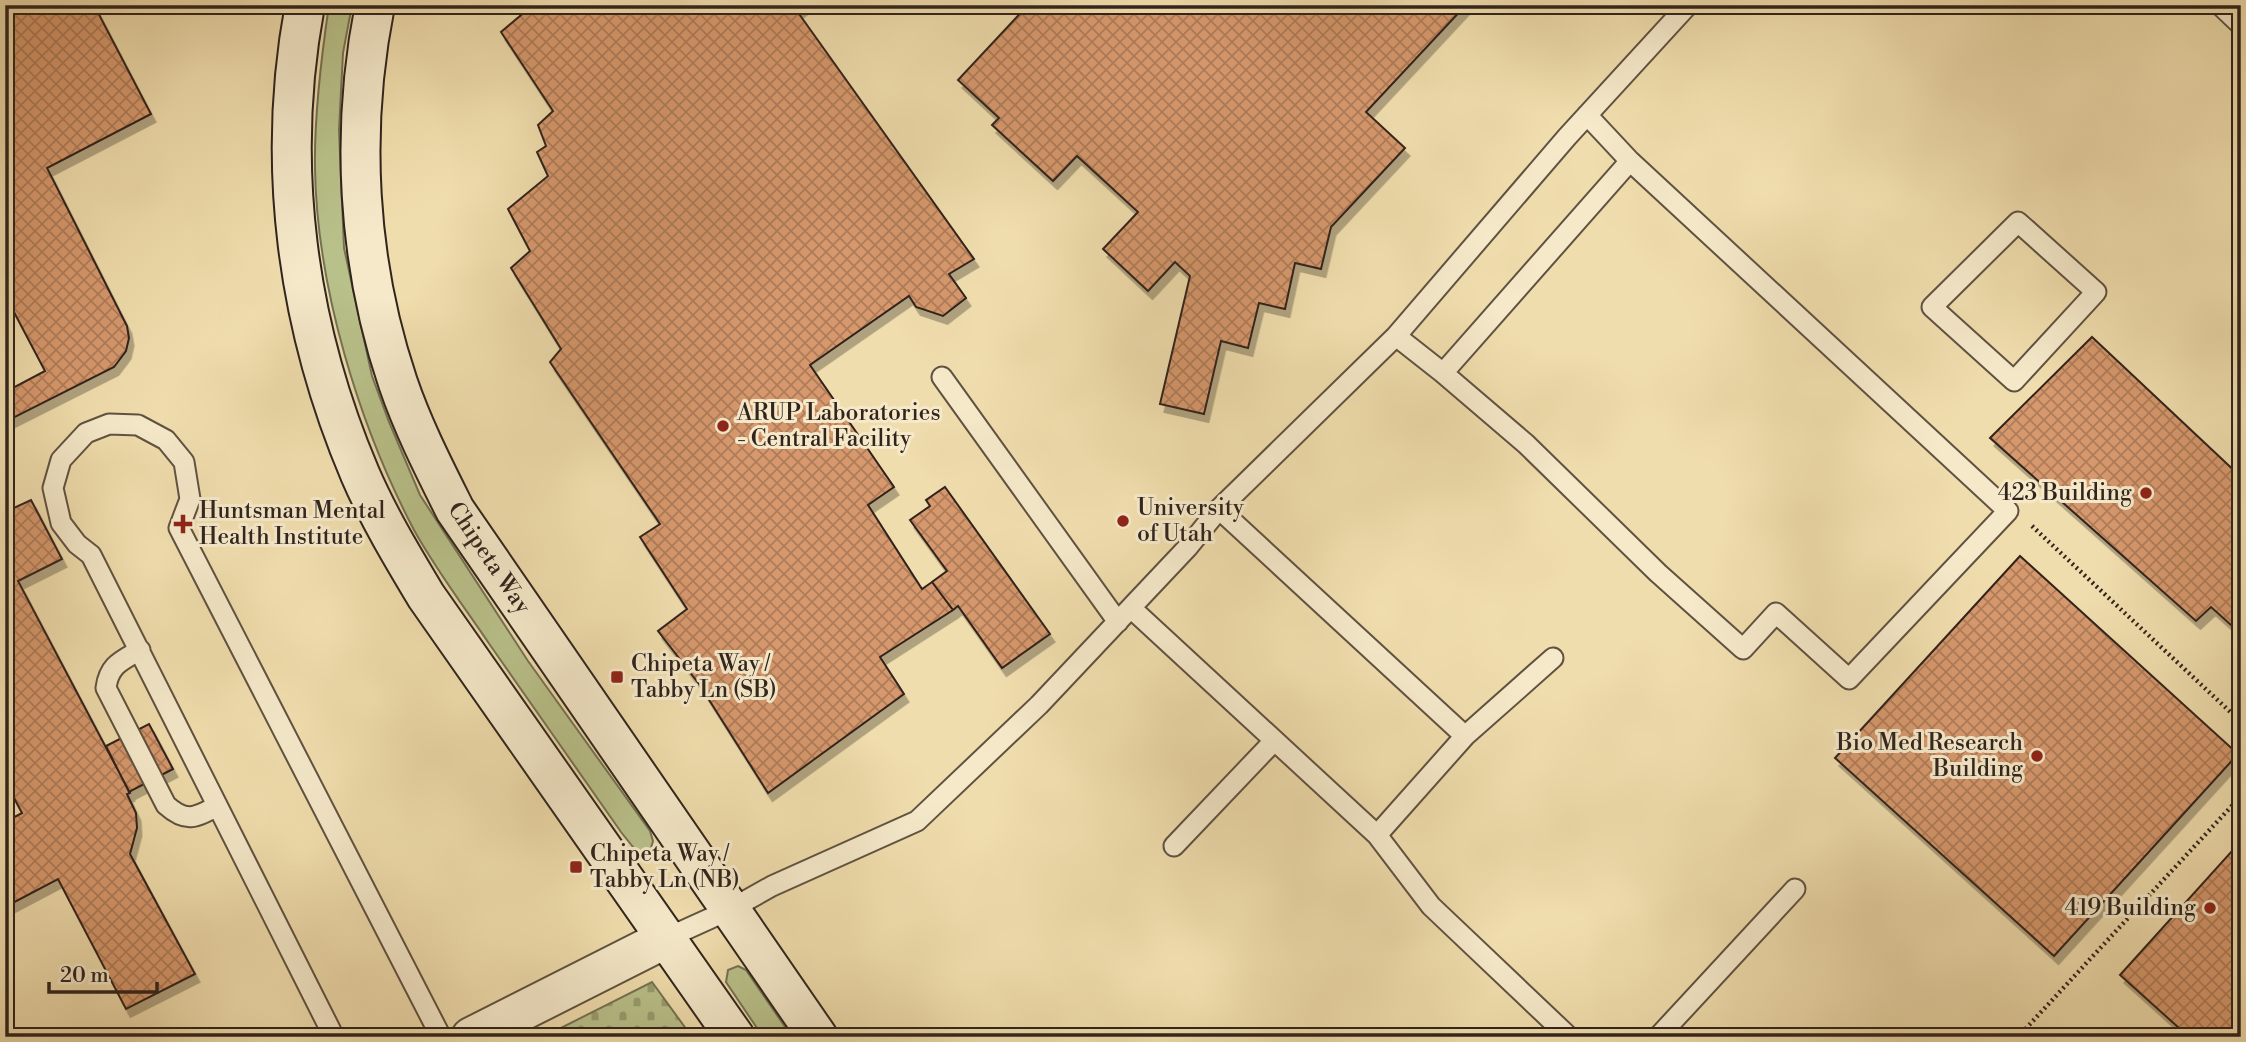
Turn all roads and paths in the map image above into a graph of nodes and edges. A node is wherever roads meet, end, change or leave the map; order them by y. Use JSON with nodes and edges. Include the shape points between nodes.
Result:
{"nodes":[{"id":1,"x":305,"y":5,"type":"edge"},
{"id":2,"x":375,"y":5,"type":"edge"},
{"id":3,"x":1688,"y":5,"type":"edge"},
{"id":4,"x":2220,"y":5,"type":"edge"},
{"id":5,"x":2241,"y":25,"type":"edge"},
{"id":6,"x":1587,"y":115,"type":"junction"},
{"id":7,"x":1630,"y":161,"type":"junction"},
{"id":8,"x":1932,"y":307,"type":"joint"},
{"id":9,"x":1396,"y":336,"type":"junction"},
{"id":10,"x":1443,"y":373,"type":"junction"},
{"id":11,"x":942,"y":377,"type":"dead end"},
{"id":12,"x":1219,"y":509,"type":"junction"},
{"id":13,"x":2028,"y":522,"type":"dead end"},
{"id":14,"x":1124,"y":615,"type":"junction"},
{"id":15,"x":140,"y":650,"type":"junction"},
{"id":16,"x":1553,"y":658,"type":"dead end"},
{"id":17,"x":2241,"y":722,"type":"edge"},
{"id":18,"x":1465,"y":736,"type":"junction"},
{"id":19,"x":1274,"y":741,"type":"junction"},
{"id":20,"x":2241,"y":796,"type":"edge"},
{"id":21,"x":217,"y":806,"type":"junction"},
{"id":22,"x":1377,"y":835,"type":"junction"},
{"id":23,"x":1174,"y":846,"type":"dead end"},
{"id":24,"x":1795,"y":889,"type":"dead end"},
{"id":25,"x":731,"y":909,"type":"junction"},
{"id":26,"x":667,"y":938,"type":"junction"},
{"id":27,"x":334,"y":1037,"type":"edge"},
{"id":28,"x":441,"y":1037,"type":"edge"},
{"id":29,"x":471,"y":1037,"type":"edge"},
{"id":30,"x":735,"y":1037,"type":"edge"},
{"id":31,"x":818,"y":1037,"type":"edge"},
{"id":32,"x":1569,"y":1037,"type":"edge"},
{"id":33,"x":1658,"y":1037,"type":"edge"},
{"id":34,"x":2018,"y":1037,"type":"edge"}],
"edges":[{"from":1,"to":26,"type":"street","via":[[293,93],[295,225],[303,290],[337,417],[360,476],[426,596]]},
{"from":2,"to":25,"type":"street","name":"Chipeta Way","via":[[361,113],[360,181],[377,302],[398,383],[455,510]]},
{"from":3,"to":6,"type":"lane"},
{"from":4,"to":5,"type":"lane"},
{"from":6,"to":7,"type":"lane"},
{"from":6,"to":9,"type":"lane"},
{"from":7,"to":10,"type":"lane"},
{"from":7,"to":10,"type":"lane","via":[[2008,511],[1849,679],[1776,612],[1743,649],[1526,444]]},
{"from":8,"to":8,"type":"lane","via":[[2014,381],[2096,292],[2018,222]]},
{"from":9,"to":10,"type":"lane"},
{"from":9,"to":12,"type":"lane"},
{"from":11,"to":14,"type":"lane"},
{"from":12,"to":14,"type":"lane"},
{"from":12,"to":18,"type":"lane"},
{"from":13,"to":17,"type":"path"},
{"from":14,"to":19,"type":"lane"},
{"from":14,"to":25,"type":"lane","via":[[1039,705],[917,821]]},
{"from":15,"to":21,"type":"lane"},
{"from":15,"to":21,"type":"lane","via":[[108,673],[106,688],[166,805],[189,818]]},
{"from":15,"to":28,"type":"lane","via":[[91,555],[61,523],[53,488],[61,460],[86,433],[109,424],[138,425],[166,440],[184,462],[190,499],[179,528]]},
{"from":16,"to":18,"type":"lane"},
{"from":18,"to":22,"type":"lane"},
{"from":19,"to":22,"type":"lane"},
{"from":19,"to":23,"type":"lane"},
{"from":20,"to":34,"type":"path"},
{"from":21,"to":27,"type":"lane"},
{"from":22,"to":32,"type":"lane","via":[[1431,906]]},
{"from":24,"to":33,"type":"lane"},
{"from":25,"to":26,"type":"lane"},
{"from":25,"to":31,"type":"street","name":"Chipeta Way"},
{"from":26,"to":29,"type":"street"},
{"from":26,"to":30,"type":"street"}]}
